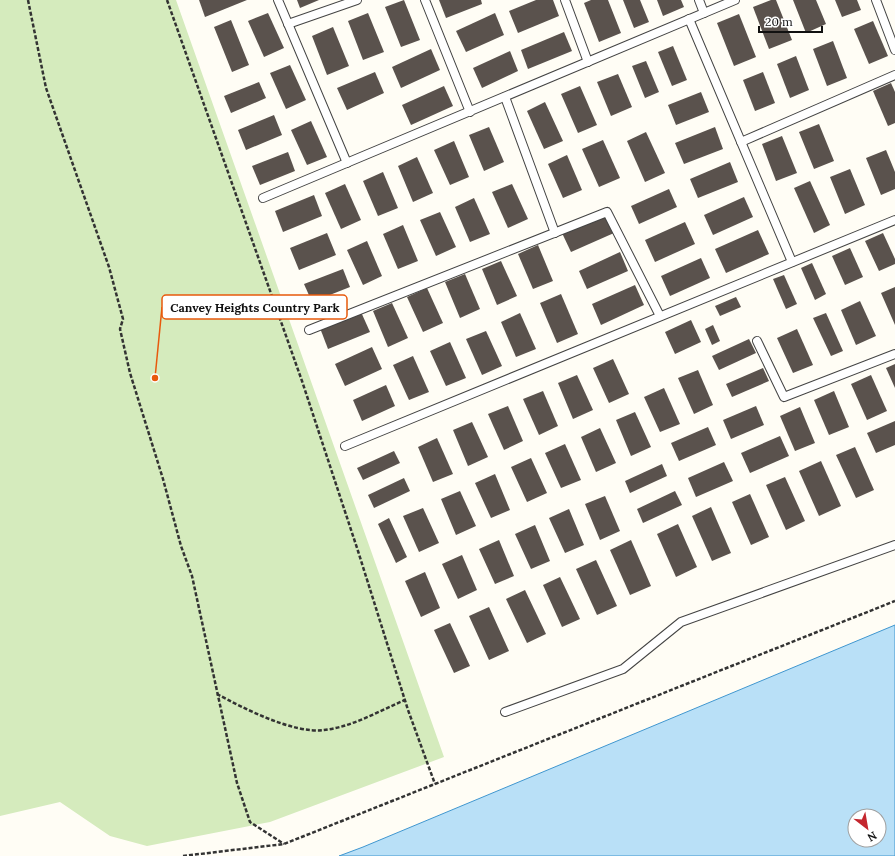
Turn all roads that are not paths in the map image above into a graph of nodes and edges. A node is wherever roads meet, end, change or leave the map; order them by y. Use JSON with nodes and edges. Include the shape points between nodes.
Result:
{"nodes":[{"id":1,"x":278,"y":0,"type":"edge"},
{"id":2,"x":357,"y":0,"type":"edge"},
{"id":3,"x":426,"y":0,"type":"edge"},
{"id":4,"x":565,"y":0,"type":"edge"},
{"id":5,"x":699,"y":0,"type":"edge"},
{"id":6,"x":735,"y":0,"type":"edge"},
{"id":7,"x":876,"y":0,"type":"edge"},
{"id":8,"x":704,"y":13,"type":"junction"},
{"id":9,"x":689,"y":19,"type":"junction"},
{"id":10,"x":288,"y":24,"type":"junction"},
{"id":11,"x":895,"y":50,"type":"edge"},
{"id":12,"x":588,"y":62,"type":"junction"},
{"id":13,"x":895,"y":75,"type":"edge"},
{"id":14,"x":505,"y":97,"type":"junction"},
{"id":15,"x":470,"y":112,"type":"junction"},
{"id":16,"x":741,"y":142,"type":"junction"},
{"id":17,"x":347,"y":163,"type":"junction"},
{"id":18,"x":263,"y":198,"type":"dead end"},
{"id":19,"x":895,"y":220,"type":"edge"},
{"id":20,"x":555,"y":233,"type":"junction"},
{"id":21,"x":792,"y":262,"type":"junction"},
{"id":22,"x":660,"y":316,"type":"junction"},
{"id":23,"x":309,"y":330,"type":"dead end"},
{"id":24,"x":756,"y":341,"type":"dead end"},
{"id":25,"x":895,"y":354,"type":"edge"},
{"id":26,"x":345,"y":446,"type":"dead end"},
{"id":27,"x":895,"y":545,"type":"edge"},
{"id":28,"x":505,"y":712,"type":"dead end"}],
"edges":[{"from":1,"to":10,"type":"lane"},
{"from":2,"to":10,"type":"lane"},
{"from":3,"to":15,"type":"lane"},
{"from":4,"to":12,"type":"lane"},
{"from":5,"to":8,"type":"lane"},
{"from":6,"to":8,"type":"lane"},
{"from":7,"to":11,"type":"lane"},
{"from":8,"to":9,"type":"lane"},
{"from":9,"to":12,"type":"lane"},
{"from":9,"to":16,"type":"lane"},
{"from":10,"to":17,"type":"lane"},
{"from":12,"to":14,"type":"lane"},
{"from":13,"to":16,"type":"lane"},
{"from":14,"to":15,"type":"lane"},
{"from":14,"to":20,"type":"lane"},
{"from":15,"to":17,"type":"lane"},
{"from":16,"to":21,"type":"lane"},
{"from":17,"to":18,"type":"lane"},
{"from":19,"to":21,"type":"lane"},
{"from":20,"to":22,"type":"lane","via":[[607,212]]},
{"from":20,"to":23,"type":"lane"},
{"from":21,"to":22,"type":"lane"},
{"from":22,"to":26,"type":"lane"},
{"from":24,"to":25,"type":"lane","via":[[784,396]]},
{"from":27,"to":28,"type":"lane","via":[[681,622],[623,669]]}]}
